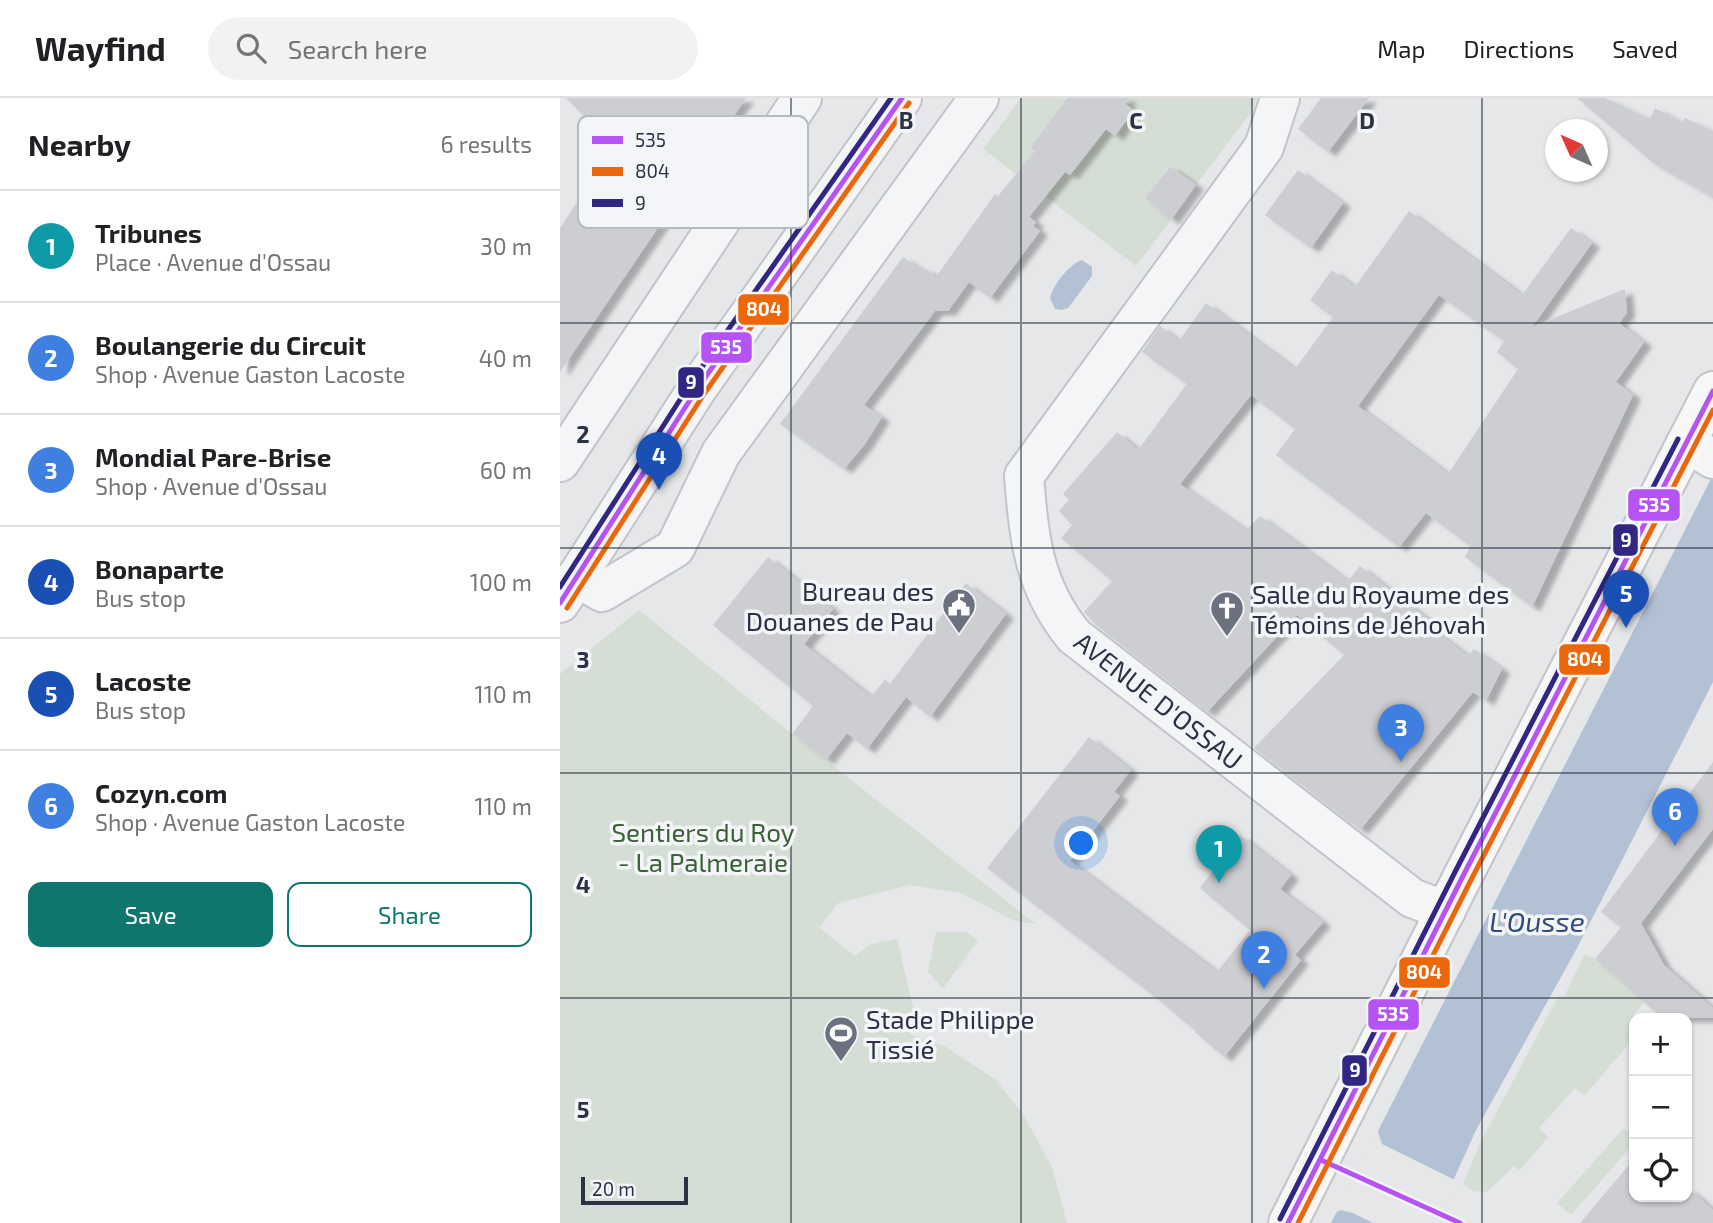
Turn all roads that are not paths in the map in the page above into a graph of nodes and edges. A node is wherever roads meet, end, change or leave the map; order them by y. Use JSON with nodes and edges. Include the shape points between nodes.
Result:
{"nodes":[{"id":1,"x":802,"y":98,"type":"edge"},
{"id":2,"x":902,"y":98,"type":"edge"},
{"id":3,"x":979,"y":98,"type":"edge"},
{"id":4,"x":1280,"y":98,"type":"edge"},
{"id":5,"x":790,"y":116,"type":"edge"},
{"id":6,"x":716,"y":228,"type":"edge"},
{"id":7,"x":1713,"y":391,"type":"edge"},
{"id":8,"x":1700,"y":451,"type":"edge"},
{"id":9,"x":560,"y":462,"type":"edge"},
{"id":10,"x":568,"y":590,"type":"edge"},
{"id":11,"x":1446,"y":911,"type":"junction"},
{"id":12,"x":1288,"y":1223,"type":"edge"}],
"edges":[{"from":1,"to":5,"type":"street"},
{"from":2,"to":10,"type":"street","via":[[698,389]]},
{"from":3,"to":10,"type":"street","via":[[720,453],[674,548],[603,592]]},
{"from":4,"to":11,"type":"street","name":"AVENUE D'OSSAU","via":[[1264,147],[1024,475],[1033,556],[1051,604],[1074,635],[1412,898]]},
{"from":6,"to":9,"type":"street"},
{"from":7,"to":8,"type":"main road"},
{"from":8,"to":11,"type":"main road"},
{"from":11,"to":12,"type":"main road"}]}
